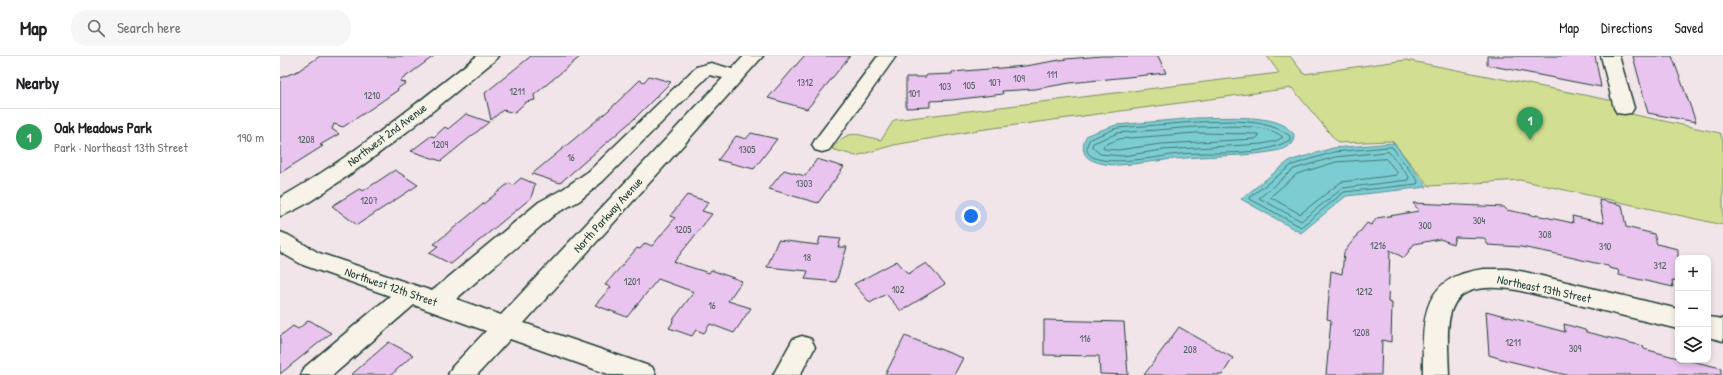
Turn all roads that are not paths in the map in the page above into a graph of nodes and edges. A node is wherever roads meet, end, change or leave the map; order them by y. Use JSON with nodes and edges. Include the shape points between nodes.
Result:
{"nodes":[{"id":1,"x":489,"y":56,"type":"edge"},
{"id":2,"x":754,"y":56,"type":"edge"},
{"id":3,"x":887,"y":56,"type":"edge"},
{"id":4,"x":1610,"y":56,"type":"edge"},
{"id":5,"x":736,"y":76,"type":"junction"},
{"id":6,"x":1624,"y":108,"type":"dead end"},
{"id":7,"x":822,"y":145,"type":"dead end"},
{"id":8,"x":280,"y":208,"type":"edge"},
{"id":9,"x":280,"y":241,"type":"edge"},
{"id":10,"x":410,"y":294,"type":"junction"},
{"id":11,"x":435,"y":303,"type":"junction"},
{"id":12,"x":1675,"y":318,"type":"edge"},
{"id":13,"x":505,"y":327,"type":"junction"},
{"id":14,"x":1711,"y":328,"type":"edge"},
{"id":15,"x":1723,"y":330,"type":"edge"},
{"id":16,"x":802,"y":347,"type":"dead end"},
{"id":17,"x":314,"y":375,"type":"edge"},
{"id":18,"x":461,"y":375,"type":"edge"},
{"id":19,"x":643,"y":375,"type":"edge"},
{"id":20,"x":786,"y":375,"type":"edge"},
{"id":21,"x":1436,"y":375,"type":"edge"}],
"edges":[{"from":1,"to":8,"type":"street","name":"Northwest 2nd Avenue","via":[[337,173]]},
{"from":2,"to":5,"type":"street","name":"North Parkway Avenue"},
{"from":3,"to":7,"type":"street"},
{"from":4,"to":6,"type":"street"},
{"from":5,"to":11,"type":"street","via":[[711,68],[702,71],[596,176],[547,208]]},
{"from":5,"to":13,"type":"street","name":"North Parkway Avenue"},
{"from":9,"to":10,"type":"street","name":"Northwest 12th Street","via":[[311,259]]},
{"from":10,"to":11,"type":"street","name":"Northwest 12th Street"},
{"from":10,"to":17,"type":"street"},
{"from":11,"to":13,"type":"street","name":"Northwest 12th Street"},
{"from":12,"to":21,"type":"street","name":"Northeast 13th Street","via":[[1520,281],[1479,278],[1458,286],[1443,300],[1437,319]]},
{"from":13,"to":18,"type":"street","name":"North Parkway Avenue"},
{"from":13,"to":19,"type":"street","name":"Northwest 12th Street"},
{"from":14,"to":15,"type":"street"},
{"from":16,"to":20,"type":"street"}]}
